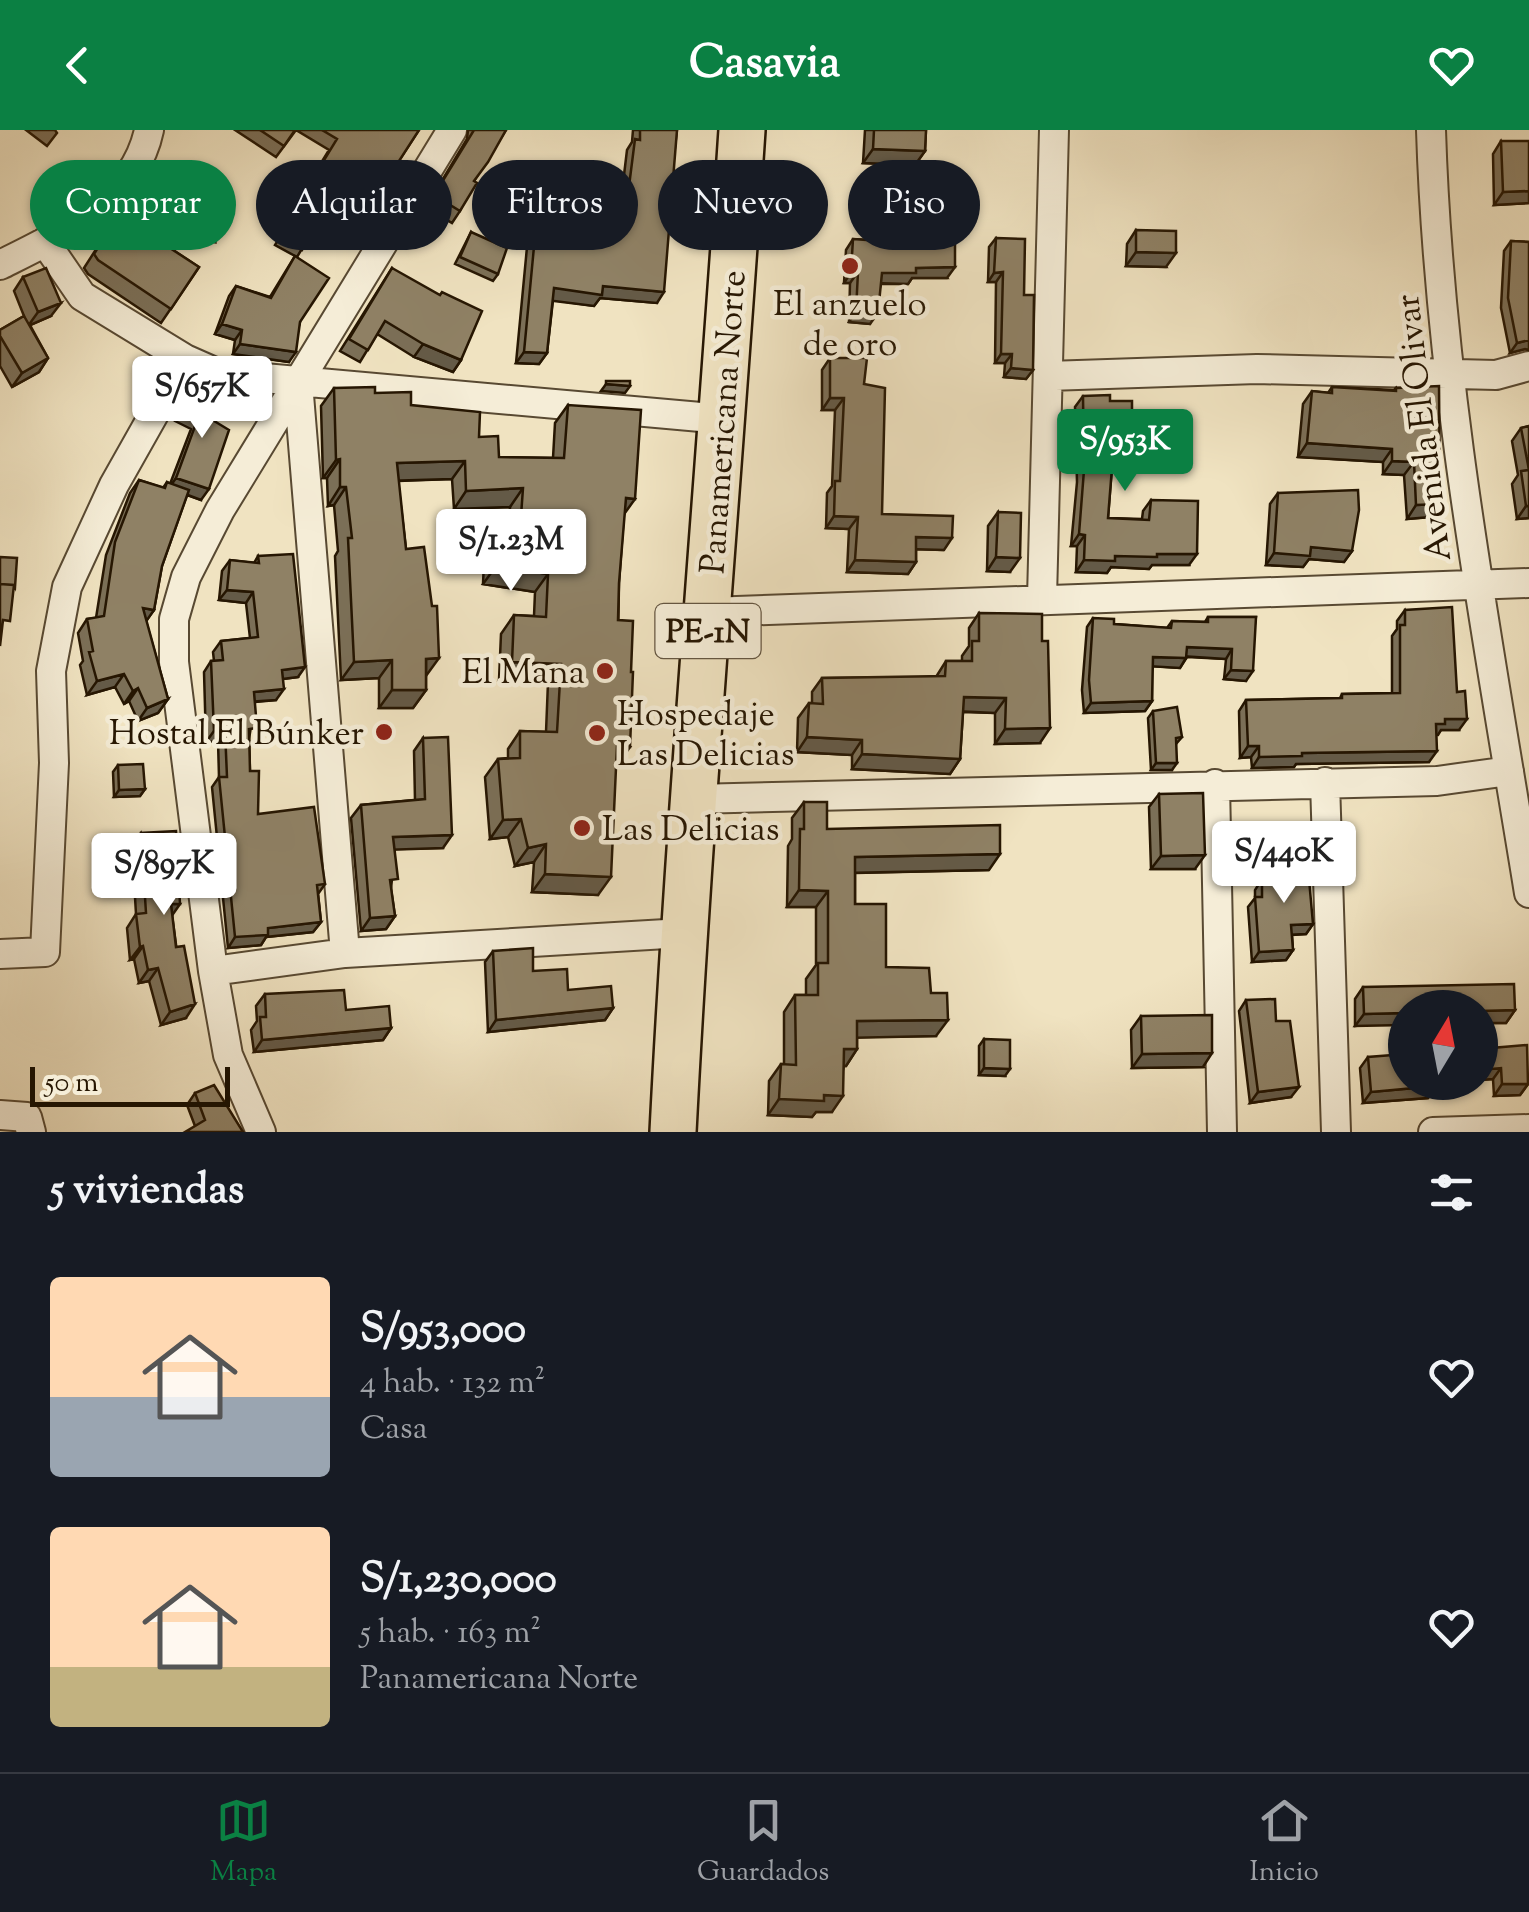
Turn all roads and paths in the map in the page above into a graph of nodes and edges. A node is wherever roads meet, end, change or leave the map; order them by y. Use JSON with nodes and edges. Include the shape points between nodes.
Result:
{"nodes":[{"id":1,"x":150,"y":130,"type":"edge"},
{"id":2,"x":452,"y":130,"type":"edge"},
{"id":3,"x":742,"y":130,"type":"edge"},
{"id":4,"x":1054,"y":130,"type":"edge"},
{"id":5,"x":1431,"y":130,"type":"edge"},
{"id":6,"x":137,"y":160,"type":"edge"},
{"id":7,"x":30,"y":249,"type":"edge"},
{"id":8,"x":50,"y":250,"type":"edge"},
{"id":9,"x":0,"y":265,"type":"edge"},
{"id":10,"x":186,"y":359,"type":"junction"},
{"id":11,"x":1529,"y":366,"type":"edge"},
{"id":12,"x":1448,"y":372,"type":"junction"},
{"id":13,"x":1048,"y":376,"type":"junction"},
{"id":14,"x":298,"y":383,"type":"junction"},
{"id":15,"x":723,"y":419,"type":"junction"},
{"id":16,"x":1529,"y":583,"type":"edge"},
{"id":17,"x":1478,"y":585,"type":"junction"},
{"id":18,"x":1042,"y":598,"type":"junction"},
{"id":19,"x":710,"y":612,"type":"junction"},
{"id":20,"x":1509,"y":771,"type":"junction"},
{"id":21,"x":1324,"y":782,"type":"junction"},
{"id":22,"x":1215,"y":784,"type":"junction"},
{"id":23,"x":694,"y":799,"type":"junction"},
{"id":24,"x":1529,"y":893,"type":"edge"},
{"id":25,"x":683,"y":933,"type":"junction"},
{"id":26,"x":345,"y":953,"type":"junction"},
{"id":27,"x":0,"y":954,"type":"edge"},
{"id":28,"x":213,"y":971,"type":"junction"},
{"id":29,"x":0,"y":1115,"type":"edge"},
{"id":30,"x":1529,"y":1129,"type":"edge"},
{"id":31,"x":31,"y":1132,"type":"edge"},
{"id":32,"x":261,"y":1132,"type":"edge"},
{"id":33,"x":673,"y":1132,"type":"edge"},
{"id":34,"x":1222,"y":1132,"type":"edge"},
{"id":35,"x":1336,"y":1132,"type":"edge"},
{"id":36,"x":1433,"y":1132,"type":"edge"}],
"edges":[{"from":1,"to":6,"type":"street"},
{"from":2,"to":14,"type":"street"},
{"from":3,"to":15,"type":"highway","name":"Panamericana Norte","number":"PE-1N"},
{"from":4,"to":13,"type":"street"},
{"from":5,"to":12,"type":"street","name":"Avenida El Olivar"},
{"from":7,"to":9,"type":"street"},
{"from":8,"to":10,"type":"street","via":[[82,296]]},
{"from":10,"to":14,"type":"street","via":[[218,374]]},
{"from":10,"to":27,"type":"street","via":[[114,485],[67,587],[51,670],[46,952]]},
{"from":11,"to":12,"type":"street","via":[[1496,374]]},
{"from":12,"to":13,"type":"street"},
{"from":12,"to":17,"type":"street","name":"Avenida El Olivar"},
{"from":13,"to":18,"type":"street"},
{"from":14,"to":15,"type":"street"},
{"from":14,"to":26,"type":"street"},
{"from":14,"to":28,"type":"street","via":[[220,510],[186,577],[174,619]]},
{"from":15,"to":19,"type":"highway","name":"Panamericana Norte","number":"PE-1N"},
{"from":16,"to":17,"type":"street"},
{"from":17,"to":18,"type":"street"},
{"from":17,"to":20,"type":"street","name":"Avenida El Olivar"},
{"from":18,"to":19,"type":"street"},
{"from":19,"to":23,"type":"highway","name":"Panamericana Norte","number":"PE-1N"},
{"from":20,"to":21,"type":"street"},
{"from":20,"to":24,"type":"street","name":"Avenida El Olivar"},
{"from":21,"to":22,"type":"street"},
{"from":21,"to":35,"type":"street"},
{"from":22,"to":23,"type":"street"},
{"from":22,"to":34,"type":"street"},
{"from":23,"to":25,"type":"highway","name":"Panamericana Norte","number":"PE-1N"},
{"from":25,"to":26,"type":"street"},
{"from":25,"to":33,"type":"highway","name":"Panamericana Norte","number":"PE-1N"},
{"from":26,"to":28,"type":"street"},
{"from":28,"to":32,"type":"street","via":[[228,1056]]},
{"from":29,"to":31,"type":"street","via":[[27,1116]]},
{"from":30,"to":36,"type":"street"}]}
